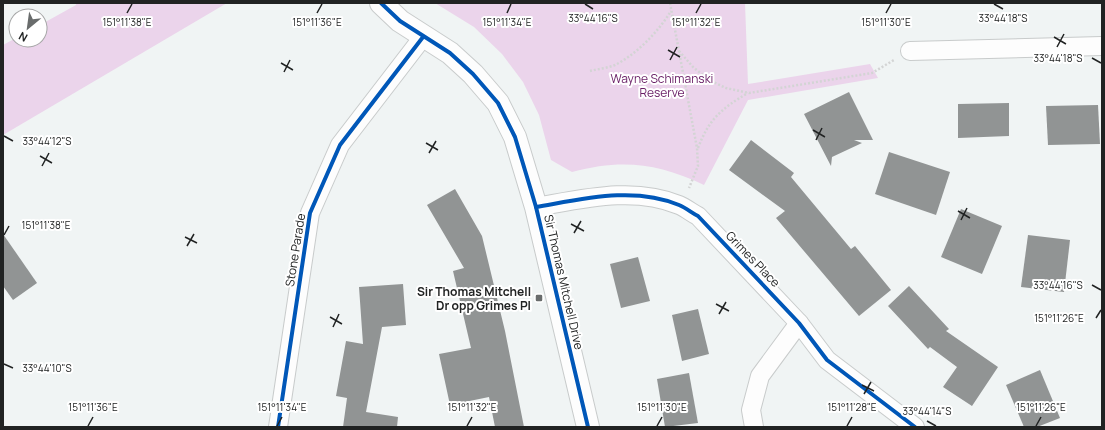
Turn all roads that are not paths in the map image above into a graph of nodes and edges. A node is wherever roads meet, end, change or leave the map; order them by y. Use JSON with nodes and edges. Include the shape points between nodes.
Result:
{"nodes":[{"id":1,"x":380,"y":3,"type":"edge"},
{"id":2,"x":423,"y":37,"type":"junction"},
{"id":3,"x":1102,"y":46,"type":"edge"},
{"id":4,"x":910,"y":51,"type":"road end"},
{"id":5,"x":536,"y":207,"type":"junction"},
{"id":6,"x":799,"y":323,"type":"junction"},
{"id":7,"x":278,"y":427,"type":"edge"},
{"id":8,"x":588,"y":427,"type":"edge"},
{"id":9,"x":754,"y":427,"type":"edge"},
{"id":10,"x":916,"y":427,"type":"edge"}],
"edges":[{"from":1,"to":2,"type":"street","name":"Sir Thomas Mitchell Drive"},
{"from":2,"to":5,"type":"street","name":"Sir Thomas Mitchell Drive","via":[[450,53],[498,103],[515,137]]},
{"from":2,"to":7,"type":"street","name":"Stone Parade","via":[[340,145],[310,213]]},
{"from":3,"to":4,"type":"street"},
{"from":5,"to":6,"type":"street","name":"Grimes Place","via":[[594,197],[643,196],[679,205],[698,216]]},
{"from":5,"to":8,"type":"street","name":"Sir Thomas Mitchell Drive"},
{"from":6,"to":9,"type":"street","via":[[760,376],[750,410]]},
{"from":6,"to":10,"type":"street","name":"Grimes Place","via":[[827,360]]}]}
